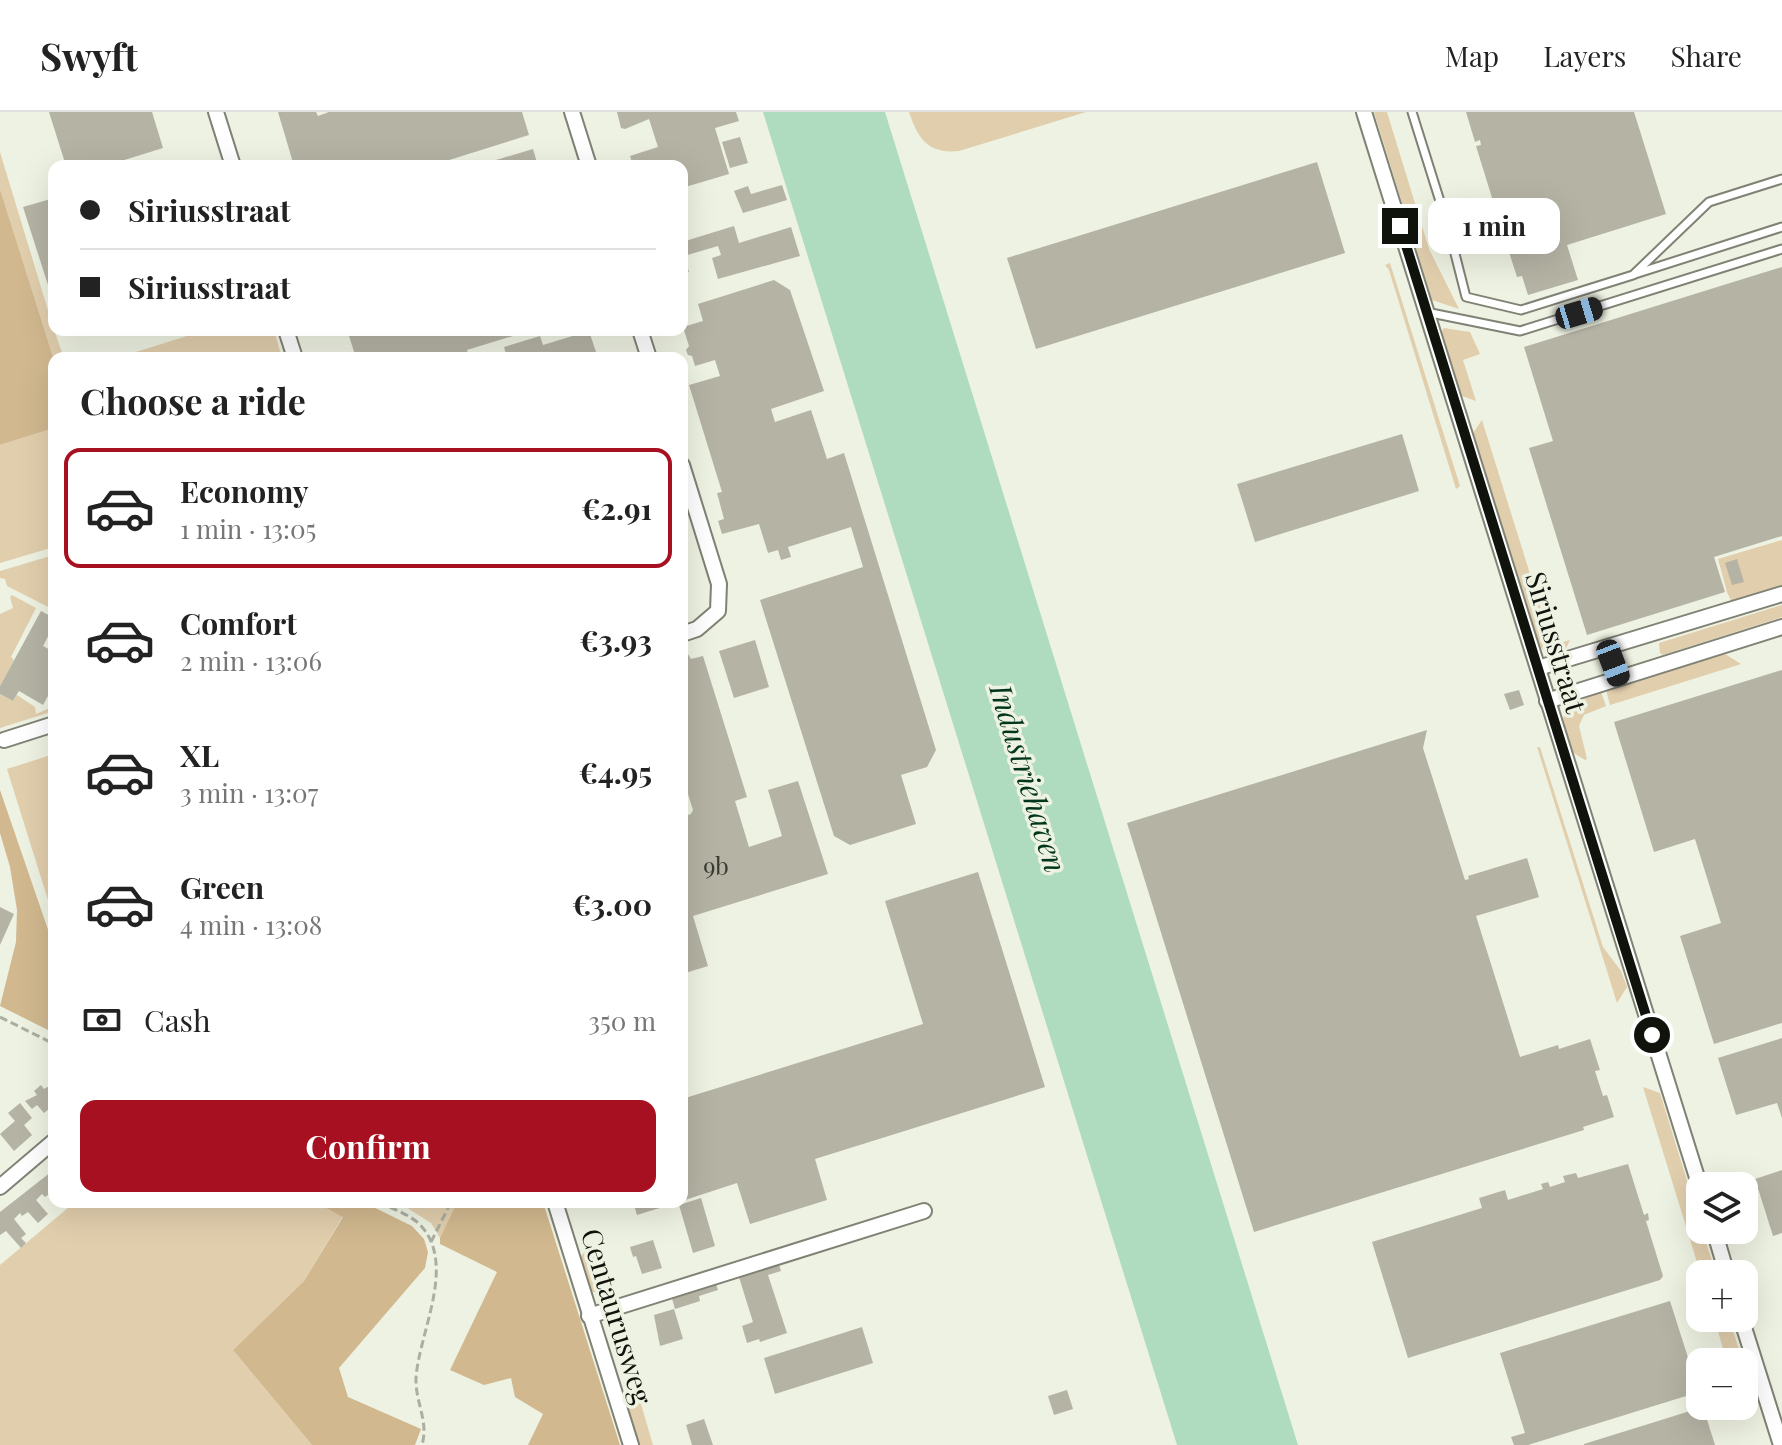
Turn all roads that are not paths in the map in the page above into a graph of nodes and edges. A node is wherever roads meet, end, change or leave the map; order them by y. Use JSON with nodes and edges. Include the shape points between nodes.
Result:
{"nodes":[{"id":1,"x":216,"y":112,"type":"edge"},
{"id":2,"x":572,"y":112,"type":"edge"},
{"id":3,"x":1364,"y":112,"type":"edge"},
{"id":4,"x":1412,"y":112,"type":"edge"},
{"id":5,"x":231,"y":160,"type":"edge"},
{"id":6,"x":587,"y":160,"type":"edge"},
{"id":7,"x":1782,"y":179,"type":"edge"},
{"id":8,"x":1782,"y":227,"type":"edge"},
{"id":9,"x":1782,"y":249,"type":"edge"},
{"id":10,"x":1633,"y":275,"type":"junction"},
{"id":11,"x":1426,"y":312,"type":"junction"},
{"id":12,"x":688,"y":484,"type":"edge"},
{"id":13,"x":1782,"y":594,"type":"edge"},
{"id":14,"x":1782,"y":627,"type":"edge"},
{"id":15,"x":688,"y":632,"type":"edge"},
{"id":16,"x":1607,"y":648,"type":"junction"},
{"id":17,"x":1538,"y":668,"type":"junction"},
{"id":18,"x":1618,"y":678,"type":"junction"},
{"id":19,"x":1547,"y":701,"type":"junction"},
{"id":20,"x":48,"y":726,"type":"edge"},
{"id":21,"x":4,"y":740,"type":"dead end"},
{"id":22,"x":48,"y":1146,"type":"edge"},
{"id":23,"x":1695,"y":1172,"type":"edge"},
{"id":24,"x":0,"y":1187,"type":"edge"},
{"id":25,"x":557,"y":1208,"type":"edge"},
{"id":26,"x":924,"y":1211,"type":"dead end"},
{"id":27,"x":589,"y":1316,"type":"junction"},
{"id":28,"x":1745,"y":1332,"type":"edge"},
{"id":29,"x":631,"y":1445,"type":"edge"},
{"id":30,"x":1781,"y":1445,"type":"edge"}],
"edges":[{"from":1,"to":5,"type":"street"},
{"from":2,"to":6,"type":"street"},
{"from":3,"to":11,"type":"street","name":"Siriusstraat"},
{"from":4,"to":10,"type":"lane","via":[[1466,297],[1521,310]]},
{"from":7,"to":10,"type":"lane","via":[[1709,202]]},
{"from":8,"to":10,"type":"lane"},
{"from":9,"to":11,"type":"lane","via":[[1520,331]]},
{"from":11,"to":17,"type":"street","name":"Siriusstraat"},
{"from":12,"to":15,"type":"street","via":[[719,584],[718,611]]},
{"from":13,"to":16,"type":"street"},
{"from":14,"to":18,"type":"street"},
{"from":16,"to":17,"type":"street"},
{"from":16,"to":18,"type":"street"},
{"from":17,"to":19,"type":"street","name":"Siriusstraat"},
{"from":18,"to":19,"type":"street"},
{"from":19,"to":23,"type":"street","name":"Siriusstraat"},
{"from":20,"to":21,"type":"street"},
{"from":22,"to":24,"type":"street"},
{"from":25,"to":27,"type":"street","name":"Centaurusweg"},
{"from":26,"to":27,"type":"street"},
{"from":27,"to":29,"type":"street","name":"Centaurusweg"},
{"from":28,"to":30,"type":"street"}]}
